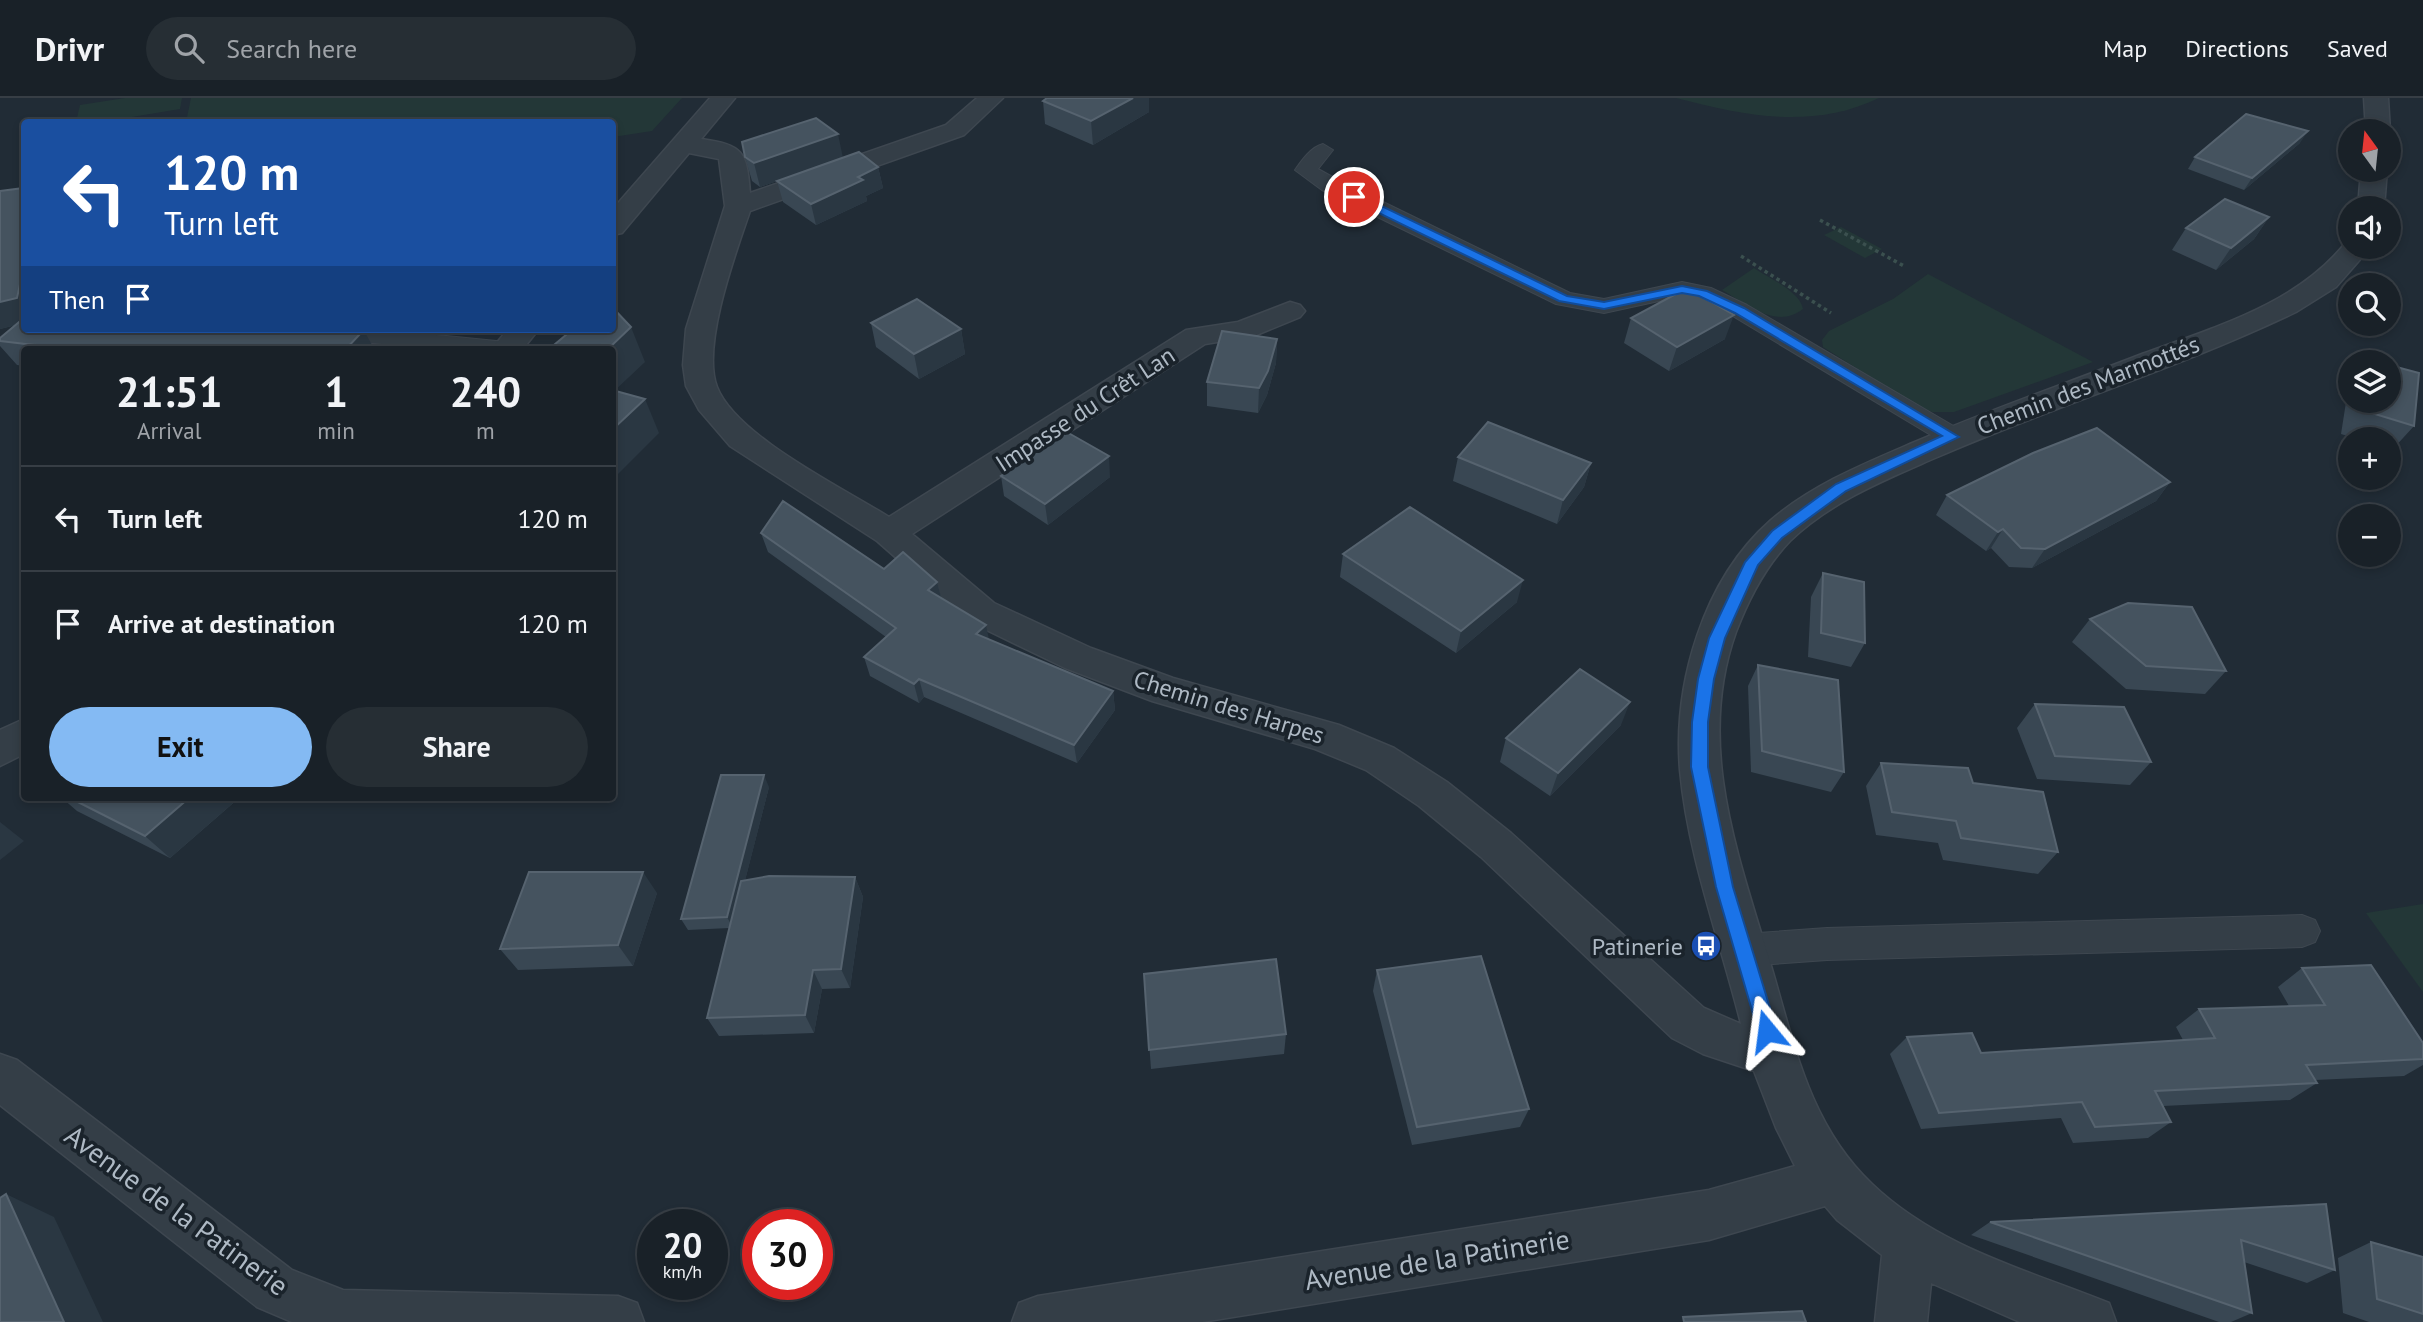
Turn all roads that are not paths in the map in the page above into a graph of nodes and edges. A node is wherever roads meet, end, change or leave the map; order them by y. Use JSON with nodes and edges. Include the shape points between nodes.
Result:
{"nodes":[{"id":1,"x":723,"y":98,"type":"edge"},
{"id":2,"x":991,"y":98,"type":"edge"},
{"id":3,"x":2376,"y":98,"type":"edge"},
{"id":4,"x":2377,"y":119,"type":"edge"},
{"id":5,"x":685,"y":145,"type":"junction"},
{"id":6,"x":1323,"y":150,"type":"dead end"},
{"id":7,"x":738,"y":206,"type":"junction"},
{"id":8,"x":616,"y":223,"type":"edge"},
{"id":9,"x":2349,"y":259,"type":"edge"},
{"id":10,"x":1290,"y":310,"type":"dead end"},
{"id":11,"x":346,"y":333,"type":"edge"},
{"id":12,"x":468,"y":346,"type":"edge"},
{"id":13,"x":1953,"y":437,"type":"junction"},
{"id":14,"x":889,"y":533,"type":"junction"},
{"id":15,"x":21,"y":736,"type":"edge"},
{"id":16,"x":0,"y":750,"type":"edge"},
{"id":17,"x":2302,"y":931,"type":"dead end"},
{"id":18,"x":1744,"y":950,"type":"junction"},
{"id":19,"x":1774,"y":1054,"type":"junction"},
{"id":20,"x":0,"y":1076,"type":"edge"},
{"id":21,"x":1832,"y":1179,"type":"junction"},
{"id":22,"x":1909,"y":1245,"type":"junction"},
{"id":23,"x":618,"y":1322,"type":"edge"},
{"id":24,"x":1038,"y":1322,"type":"edge"},
{"id":25,"x":1901,"y":1322,"type":"edge"},
{"id":26,"x":2090,"y":1322,"type":"edge"}],
"edges":[{"from":1,"to":5,"type":"street"},
{"from":2,"to":7,"type":"street","via":[[954,130]]},
{"from":3,"to":4,"type":"street"},
{"from":5,"to":7,"type":"street","name":"Chemin des Harpes","via":[[720,149],[732,156]]},
{"from":5,"to":8,"type":"street"},
{"from":6,"to":13,"type":"lane","via":[[1306,170],[1564,299],[1604,306],[1682,289],[1703,293]]},
{"from":7,"to":14,"type":"street","name":"Chemin des Harpes","via":[[701,329],[701,386],[741,439]]},
{"from":9,"to":13,"type":"street","name":"Chemin des Marmottés","via":[[2319,287],[2280,309]]},
{"from":10,"to":14,"type":"street","name":"Impasse du Crêt Lan","via":[[1244,330],[1197,336]]},
{"from":11,"to":12,"type":"lane"},
{"from":13,"to":18,"type":"street","name":"Chemin des Marmottés","via":[[1841,488],[1797,517],[1752,562],[1732,600],[1706,679],[1699,767],[1718,860]]},
{"from":14,"to":19,"type":"street","name":"Chemin des Harpes","via":[[981,611],[1078,658],[1165,691],[1325,736],[1380,759],[1496,845],[1688,1023],[1726,1042]]},
{"from":15,"to":16,"type":"street"},
{"from":17,"to":18,"type":"lane"},
{"from":18,"to":19,"type":"street","name":"Chemin des Marmottés"},
{"from":19,"to":21,"type":"street","via":[[1803,1135]]},
{"from":20,"to":23,"type":"street","name":"Avenue de la Patinerie","via":[[275,1289],[343,1317]]},
{"from":21,"to":22,"type":"street","via":[[1867,1214]]},
{"from":21,"to":24,"type":"street","name":"Avenue de la Patinerie","via":[[1709,1215]]},
{"from":22,"to":25,"type":"street"},
{"from":22,"to":26,"type":"street"}]}
